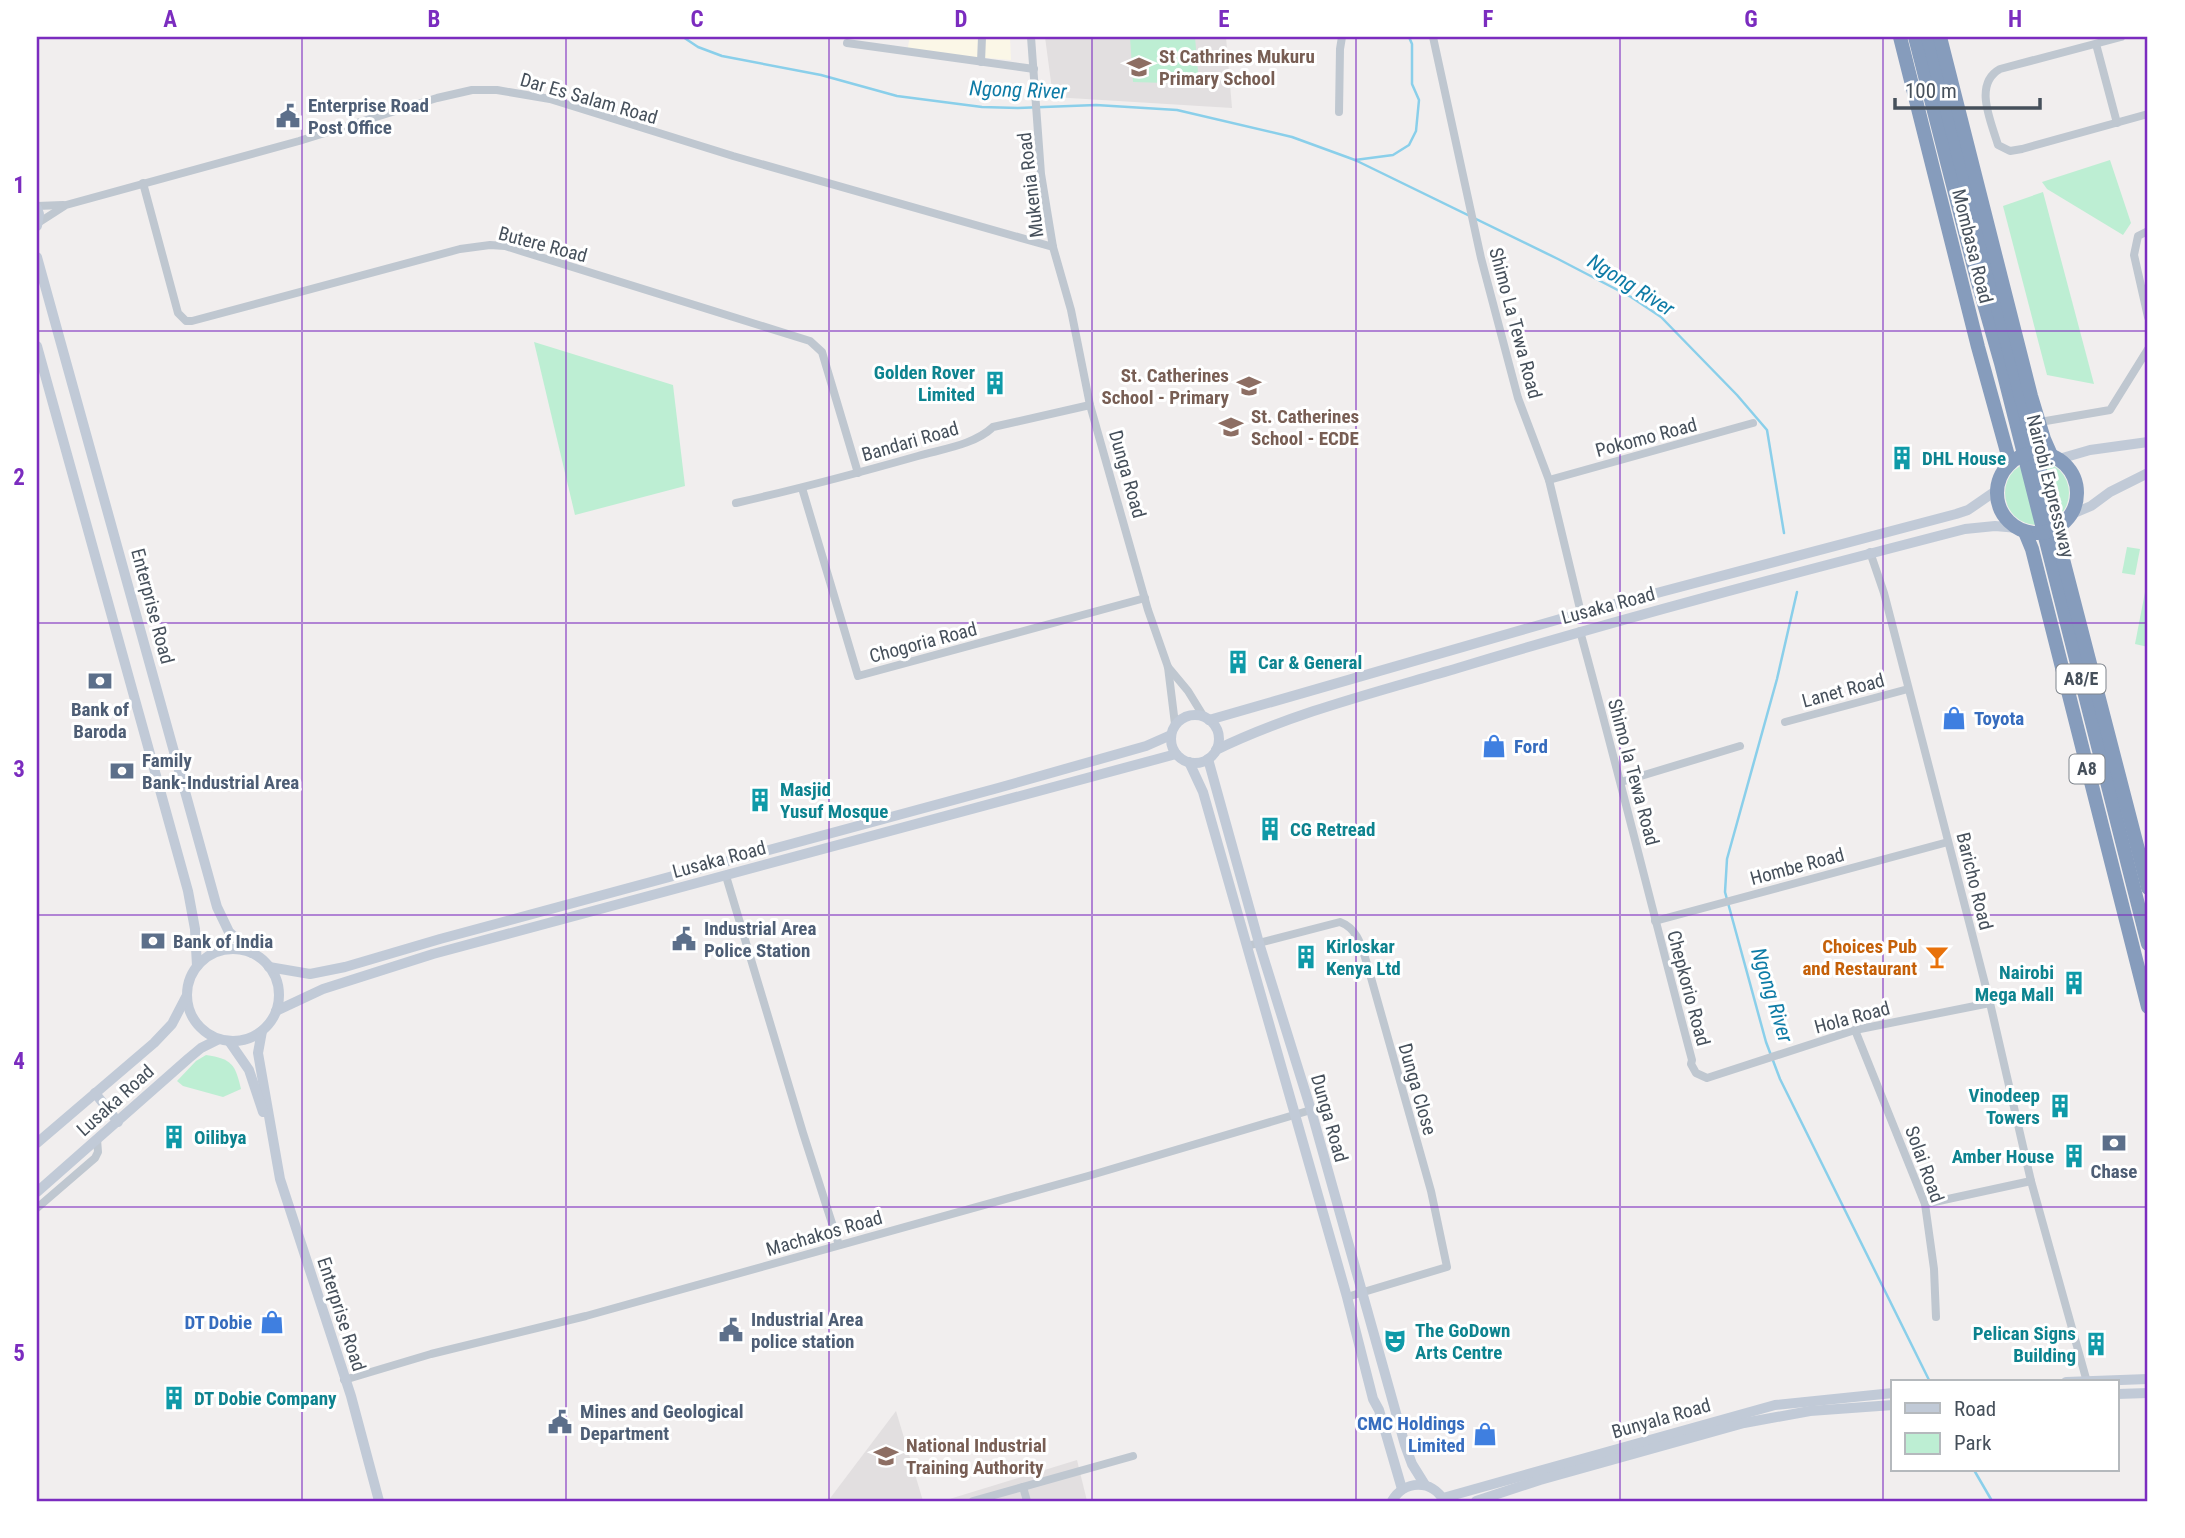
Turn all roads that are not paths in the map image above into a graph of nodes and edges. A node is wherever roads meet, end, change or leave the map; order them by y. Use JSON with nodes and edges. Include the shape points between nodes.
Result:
{"nodes":[{"id":1,"x":982,"y":37,"type":"edge"},
{"id":2,"x":1031,"y":37,"type":"edge"},
{"id":3,"x":1342,"y":37,"type":"edge"},
{"id":4,"x":1433,"y":37,"type":"edge"},
{"id":5,"x":1900,"y":37,"type":"edge"},
{"id":6,"x":1916,"y":37,"type":"edge"},
{"id":7,"x":1928,"y":37,"type":"edge"},
{"id":8,"x":1940,"y":37,"type":"edge"},
{"id":9,"x":2121,"y":37,"type":"edge"},
{"id":10,"x":847,"y":43,"type":"dead end"},
{"id":11,"x":2096,"y":44,"type":"junction"},
{"id":12,"x":981,"y":62,"type":"junction"},
{"id":13,"x":1034,"y":69,"type":"junction"},
{"id":14,"x":1339,"y":112,"type":"dead end"},
{"id":15,"x":2148,"y":114,"type":"edge"},
{"id":16,"x":2118,"y":123,"type":"junction"},
{"id":17,"x":143,"y":183,"type":"junction"},
{"id":18,"x":66,"y":205,"type":"junction"},
{"id":19,"x":37,"y":207,"type":"edge"},
{"id":20,"x":38,"y":224,"type":"edge"},
{"id":21,"x":2148,"y":231,"type":"edge"},
{"id":22,"x":1053,"y":247,"type":"junction"},
{"id":23,"x":37,"y":257,"type":"edge"},
{"id":24,"x":2148,"y":317,"type":"edge"},
{"id":25,"x":37,"y":346,"type":"edge"},
{"id":26,"x":2148,"y":349,"type":"edge"},
{"id":27,"x":1090,"y":405,"type":"junction"},
{"id":28,"x":2040,"y":422,"type":"junction"},
{"id":29,"x":1753,"y":423,"type":"dead end"},
{"id":30,"x":2148,"y":442,"type":"edge"},
{"id":31,"x":2055,"y":457,"type":"junction"},
{"id":32,"x":2010,"y":463,"type":"junction"},
{"id":33,"x":858,"y":473,"type":"junction"},
{"id":34,"x":2148,"y":473,"type":"edge"},
{"id":35,"x":1549,"y":480,"type":"junction"},
{"id":36,"x":803,"y":488,"type":"junction"},
{"id":37,"x":1997,"y":489,"type":"junction"},
{"id":38,"x":736,"y":503,"type":"dead end"},
{"id":39,"x":2068,"y":519,"type":"junction"},
{"id":40,"x":2021,"y":530,"type":"junction"},
{"id":41,"x":1870,"y":552,"type":"junction"},
{"id":42,"x":1144,"y":598,"type":"junction"},
{"id":43,"x":1581,"y":613,"type":"junction"},
{"id":44,"x":1580,"y":631,"type":"junction"},
{"id":45,"x":1168,"y":667,"type":"junction"},
{"id":46,"x":1908,"y":689,"type":"junction"},
{"id":47,"x":1206,"y":718,"type":"junction"},
{"id":48,"x":1785,"y":722,"type":"dead end"},
{"id":49,"x":1173,"y":730,"type":"junction"},
{"id":50,"x":1740,"y":746,"type":"dead end"},
{"id":51,"x":1176,"y":754,"type":"junction"},
{"id":52,"x":1212,"y":755,"type":"junction"},
{"id":53,"x":1189,"y":762,"type":"junction"},
{"id":54,"x":1621,"y":782,"type":"junction"},
{"id":55,"x":1948,"y":842,"type":"junction"},
{"id":56,"x":2148,"y":858,"type":"edge"},
{"id":57,"x":726,"y":876,"type":"junction"},
{"id":58,"x":2148,"y":888,"type":"edge"},
{"id":59,"x":1655,"y":921,"type":"junction"},
{"id":60,"x":1259,"y":943,"type":"junction"},
{"id":61,"x":2148,"y":944,"type":"edge"},
{"id":62,"x":1247,"y":946,"type":"junction"},
{"id":63,"x":252,"y":953,"type":"junction"},
{"id":64,"x":197,"y":966,"type":"junction"},
{"id":65,"x":270,"y":967,"type":"junction"},
{"id":66,"x":186,"y":997,"type":"junction"},
{"id":67,"x":1990,"y":1003,"type":"junction"},
{"id":68,"x":2148,"y":1007,"type":"edge"},
{"id":69,"x":276,"y":1012,"type":"junction"},
{"id":70,"x":1855,"y":1030,"type":"junction"},
{"id":71,"x":262,"y":1031,"type":"junction"},
{"id":72,"x":224,"y":1040,"type":"junction"},
{"id":73,"x":1691,"y":1064,"type":"joint"},
{"id":74,"x":95,"y":1093,"type":"junction"},
{"id":75,"x":1311,"y":1110,"type":"junction"},
{"id":76,"x":1296,"y":1114,"type":"junction"},
{"id":77,"x":118,"y":1122,"type":"junction"},
{"id":78,"x":273,"y":1137,"type":"junction"},
{"id":79,"x":97,"y":1139,"type":"junction"},
{"id":80,"x":37,"y":1143,"type":"edge"},
{"id":81,"x":2032,"y":1181,"type":"junction"},
{"id":82,"x":37,"y":1192,"type":"edge"},
{"id":83,"x":1925,"y":1204,"type":"junction"},
{"id":84,"x":37,"y":1208,"type":"edge"},
{"id":85,"x":839,"y":1245,"type":"junction"},
{"id":86,"x":1362,"y":1293,"type":"junction"},
{"id":87,"x":1348,"y":1297,"type":"junction"},
{"id":88,"x":1936,"y":1317,"type":"dead end"},
{"id":89,"x":2148,"y":1379,"type":"edge"},
{"id":90,"x":344,"y":1380,"type":"junction"},
{"id":91,"x":2086,"y":1380,"type":"edge"},
{"id":92,"x":2118,"y":1380,"type":"edge"},
{"id":93,"x":1891,"y":1393,"type":"edge"},
{"id":94,"x":2118,"y":1394,"type":"edge"},
{"id":95,"x":2148,"y":1394,"type":"edge"},
{"id":96,"x":1891,"y":1405,"type":"edge"},
{"id":97,"x":1133,"y":1457,"type":"dead end"},
{"id":98,"x":1425,"y":1485,"type":"junction"},
{"id":99,"x":1023,"y":1487,"type":"junction"},
{"id":100,"x":1402,"y":1489,"type":"junction"},
{"id":101,"x":1443,"y":1499,"type":"edge"},
{"id":102,"x":379,"y":1501,"type":"edge"},
{"id":103,"x":973,"y":1501,"type":"edge"},
{"id":104,"x":1027,"y":1501,"type":"edge"},
{"id":105,"x":1392,"y":1501,"type":"edge"},
{"id":106,"x":1476,"y":1501,"type":"edge"}],
"edges":[{"from":1,"to":12,"type":"street"},
{"from":2,"to":13,"type":"street","name":"Mukenia Road"},
{"from":3,"to":14,"type":"street"},
{"from":4,"to":35,"type":"street","name":"Shimo La Tewa Road","via":[[1518,398]]},
{"from":5,"to":32,"type":"highway","name":"Mombasa Road"},
{"from":6,"to":61,"type":"highway","name":"Nairobi Expressway","number":"A8/E"},
{"from":7,"to":58,"type":"highway","name":"Nairobi Expressway","number":"A8/E"},
{"from":8,"to":28,"type":"highway","name":"Mombasa Road","number":"A8"},
{"from":9,"to":11,"type":"street"},
{"from":10,"to":12,"type":"street"},
{"from":11,"to":16,"type":"street"},
{"from":11,"to":16,"type":"street","via":[[1992,74],[1985,88],[1991,120],[1998,145],[2010,151]]},
{"from":12,"to":13,"type":"street"},
{"from":13,"to":22,"type":"street","name":"Mukenia Road","via":[[1041,174]]},
{"from":15,"to":16,"type":"street"},
{"from":17,"to":18,"type":"street","name":"Dar Es Salam Road"},
{"from":17,"to":22,"type":"street","name":"Dar Es Salam Road","via":[[437,98],[497,90],[550,99]]},
{"from":17,"to":33,"type":"street","name":"Butere Road","via":[[178,313],[186,321],[460,249],[505,246],[810,341],[821,352]]},
{"from":18,"to":19,"type":"street"},
{"from":18,"to":20,"type":"street","name":"Dar Es Salam Road"},
{"from":19,"to":20,"type":"main road"},
{"from":21,"to":24,"type":"street","via":[[2138,236],[2134,255]]},
{"from":22,"to":27,"type":"street","name":"Dunga Road"},
{"from":23,"to":63,"type":"main road","name":"Enterprise Road","via":[[218,907],[229,932]]},
{"from":25,"to":64,"type":"main road","via":[[188,891]]},
{"from":26,"to":28,"type":"street","via":[[2110,410]]},
{"from":27,"to":33,"type":"street","name":"Bandari Road","via":[[993,427],[983,436]]},
{"from":27,"to":42,"type":"street","name":"Dunga Road"},
{"from":28,"to":31,"type":"highway","name":"Mombasa Road","number":"A8"},
{"from":29,"to":35,"type":"street","name":"Pokomo Road"},
{"from":30,"to":31,"type":"main road"},
{"from":31,"to":32,"type":"highway","via":[[2030,453]]},
{"from":31,"to":39,"type":"highway","number":"A8","via":[[2069,467],[2078,490]]},
{"from":32,"to":37,"type":"highway"},
{"from":33,"to":36,"type":"street","name":"Bandari Road"},
{"from":34,"to":39,"type":"main road"},
{"from":35,"to":43,"type":"street","name":"Shimo La Tewa Road"},
{"from":36,"to":38,"type":"street","name":"Bandari Road"},
{"from":36,"to":42,"type":"street","name":"Chogoria Road","via":[[858,676]]},
{"from":37,"to":40,"type":"highway","number":"A8","via":[[2001,512]]},
{"from":37,"to":43,"type":"main road","name":"Lusaka Road","via":[[1956,514]]},
{"from":39,"to":40,"type":"highway","via":[[2045,533]]},
{"from":39,"to":56,"type":"highway","number":"A8","via":[[2067,549]]},
{"from":40,"to":41,"type":"main road","name":"Lusaka Road","via":[[1995,526],[1965,529]]},
{"from":40,"to":68,"type":"highway","number":"A8","via":[[2032,549]]},
{"from":41,"to":44,"type":"main road","name":"Lusaka Road"},
{"from":41,"to":46,"type":"street","name":"Baricho Road"},
{"from":42,"to":45,"type":"street","name":"Dunga Road"},
{"from":43,"to":47,"type":"main road","name":"Lusaka Road"},
{"from":44,"to":52,"type":"main road","name":"Lusaka Road","via":[[1272,726]]},
{"from":44,"to":54,"type":"street","name":"Shimo la Tewa Road"},
{"from":45,"to":47,"type":"street","name":"Dunga Road"},
{"from":45,"to":49,"type":"street","name":"Dunga Road"},
{"from":46,"to":48,"type":"street","name":"Lanet Road"},
{"from":46,"to":55,"type":"street","name":"Baricho Road"},
{"from":47,"to":49,"type":"main road","via":[[1189,716]]},
{"from":47,"to":52,"type":"main road","via":[[1219,735]]},
{"from":49,"to":51,"type":"main road"},
{"from":49,"to":65,"type":"main road","name":"Lusaka Road","via":[[1146,746],[345,968],[310,974]]},
{"from":50,"to":54,"type":"street"},
{"from":51,"to":53,"type":"main road"},
{"from":51,"to":57,"type":"main road","name":"Lusaka Road"},
{"from":52,"to":53,"type":"main road"},
{"from":52,"to":60,"type":"main road","name":"Dunga Road"},
{"from":53,"to":62,"type":"main road","name":"Dunga Road","via":[[1203,792]]},
{"from":54,"to":59,"type":"street","name":"Shimo la Tewa Road"},
{"from":55,"to":59,"type":"street","name":"Hombe Road"},
{"from":55,"to":67,"type":"street","name":"Baricho Road"},
{"from":57,"to":69,"type":"main road","name":"Lusaka Road","via":[[433,954],[323,989]]},
{"from":57,"to":85,"type":"street"},
{"from":59,"to":73,"type":"street","name":"Chepkorio Road"},
{"from":60,"to":62,"type":"street","name":"Dunga Close"},
{"from":60,"to":75,"type":"main road","name":"Dunga Road"},
{"from":60,"to":86,"type":"street","name":"Dunga Close","via":[[1339,922],[1354,931],[1368,967],[1431,1191],[1447,1267]]},
{"from":62,"to":76,"type":"main road","name":"Dunga Road"},
{"from":63,"to":64,"type":"main road","via":[[228,949]]},
{"from":63,"to":65,"type":"main road"},
{"from":64,"to":66,"type":"main road","via":[[188,980]]},
{"from":65,"to":69,"type":"main road","via":[[279,988]]},
{"from":66,"to":72,"type":"main road","via":[[193,1019],[209,1035]]},
{"from":66,"to":74,"type":"main road","name":"Lusaka Road","via":[[172,1024]]},
{"from":67,"to":70,"type":"street","name":"Hola Road"},
{"from":67,"to":81,"type":"street","name":"Baricho Road"},
{"from":69,"to":71,"type":"main road"},
{"from":70,"to":73,"type":"street","name":"Hola Road","via":[[1707,1078]]},
{"from":70,"to":83,"type":"street","name":"Solai Road"},
{"from":71,"to":72,"type":"main road","via":[[252,1037]]},
{"from":71,"to":78,"type":"main road","name":"Enterprise Road","via":[[258,1053]]},
{"from":72,"to":77,"type":"main road","name":"Lusaka Road","via":[[195,1053]]},
{"from":72,"to":78,"type":"main road","name":"Enterprise Road","via":[[249,1070]]},
{"from":74,"to":77,"type":"main road"},
{"from":74,"to":80,"type":"main road","name":"Lusaka Road"},
{"from":75,"to":76,"type":"street","name":"Machakos Road"},
{"from":75,"to":86,"type":"main road","name":"Dunga Road"},
{"from":76,"to":85,"type":"street","name":"Machakos Road"},
{"from":76,"to":87,"type":"main road","name":"Dunga Road"},
{"from":77,"to":79,"type":"main road","name":"Lusaka Road"},
{"from":78,"to":90,"type":"main road","name":"Enterprise Road","via":[[280,1178]]},
{"from":79,"to":82,"type":"main road","name":"Lusaka Road"},
{"from":79,"to":84,"type":"street","via":[[95,1158]]},
{"from":81,"to":83,"type":"street"},
{"from":81,"to":91,"type":"street","name":"Baricho Road"},
{"from":83,"to":88,"type":"street","name":"Solai Road"},
{"from":85,"to":90,"type":"street","name":"Machakos Road"},
{"from":86,"to":87,"type":"street","name":"Dunga Close"},
{"from":86,"to":98,"type":"main road","name":"Dunga Road","via":[[1405,1445]]},
{"from":87,"to":100,"type":"main road","name":"Dunga Road","via":[[1373,1399]]},
{"from":89,"to":92,"type":"main road"},
{"from":90,"to":102,"type":"main road","name":"Enterprise Road"},
{"from":93,"to":101,"type":"main road","name":"Bunyala Road","via":[[1775,1405]]},
{"from":94,"to":95,"type":"main road"},
{"from":96,"to":106,"type":"main road","name":"Bunyala Road","via":[[1810,1411],[1744,1423]]},
{"from":97,"to":99,"type":"street"},
{"from":98,"to":100,"type":"main road"},
{"from":98,"to":101,"type":"main road"},
{"from":99,"to":103,"type":"street"},
{"from":99,"to":104,"type":"street"},
{"from":100,"to":105,"type":"main road"}]}
